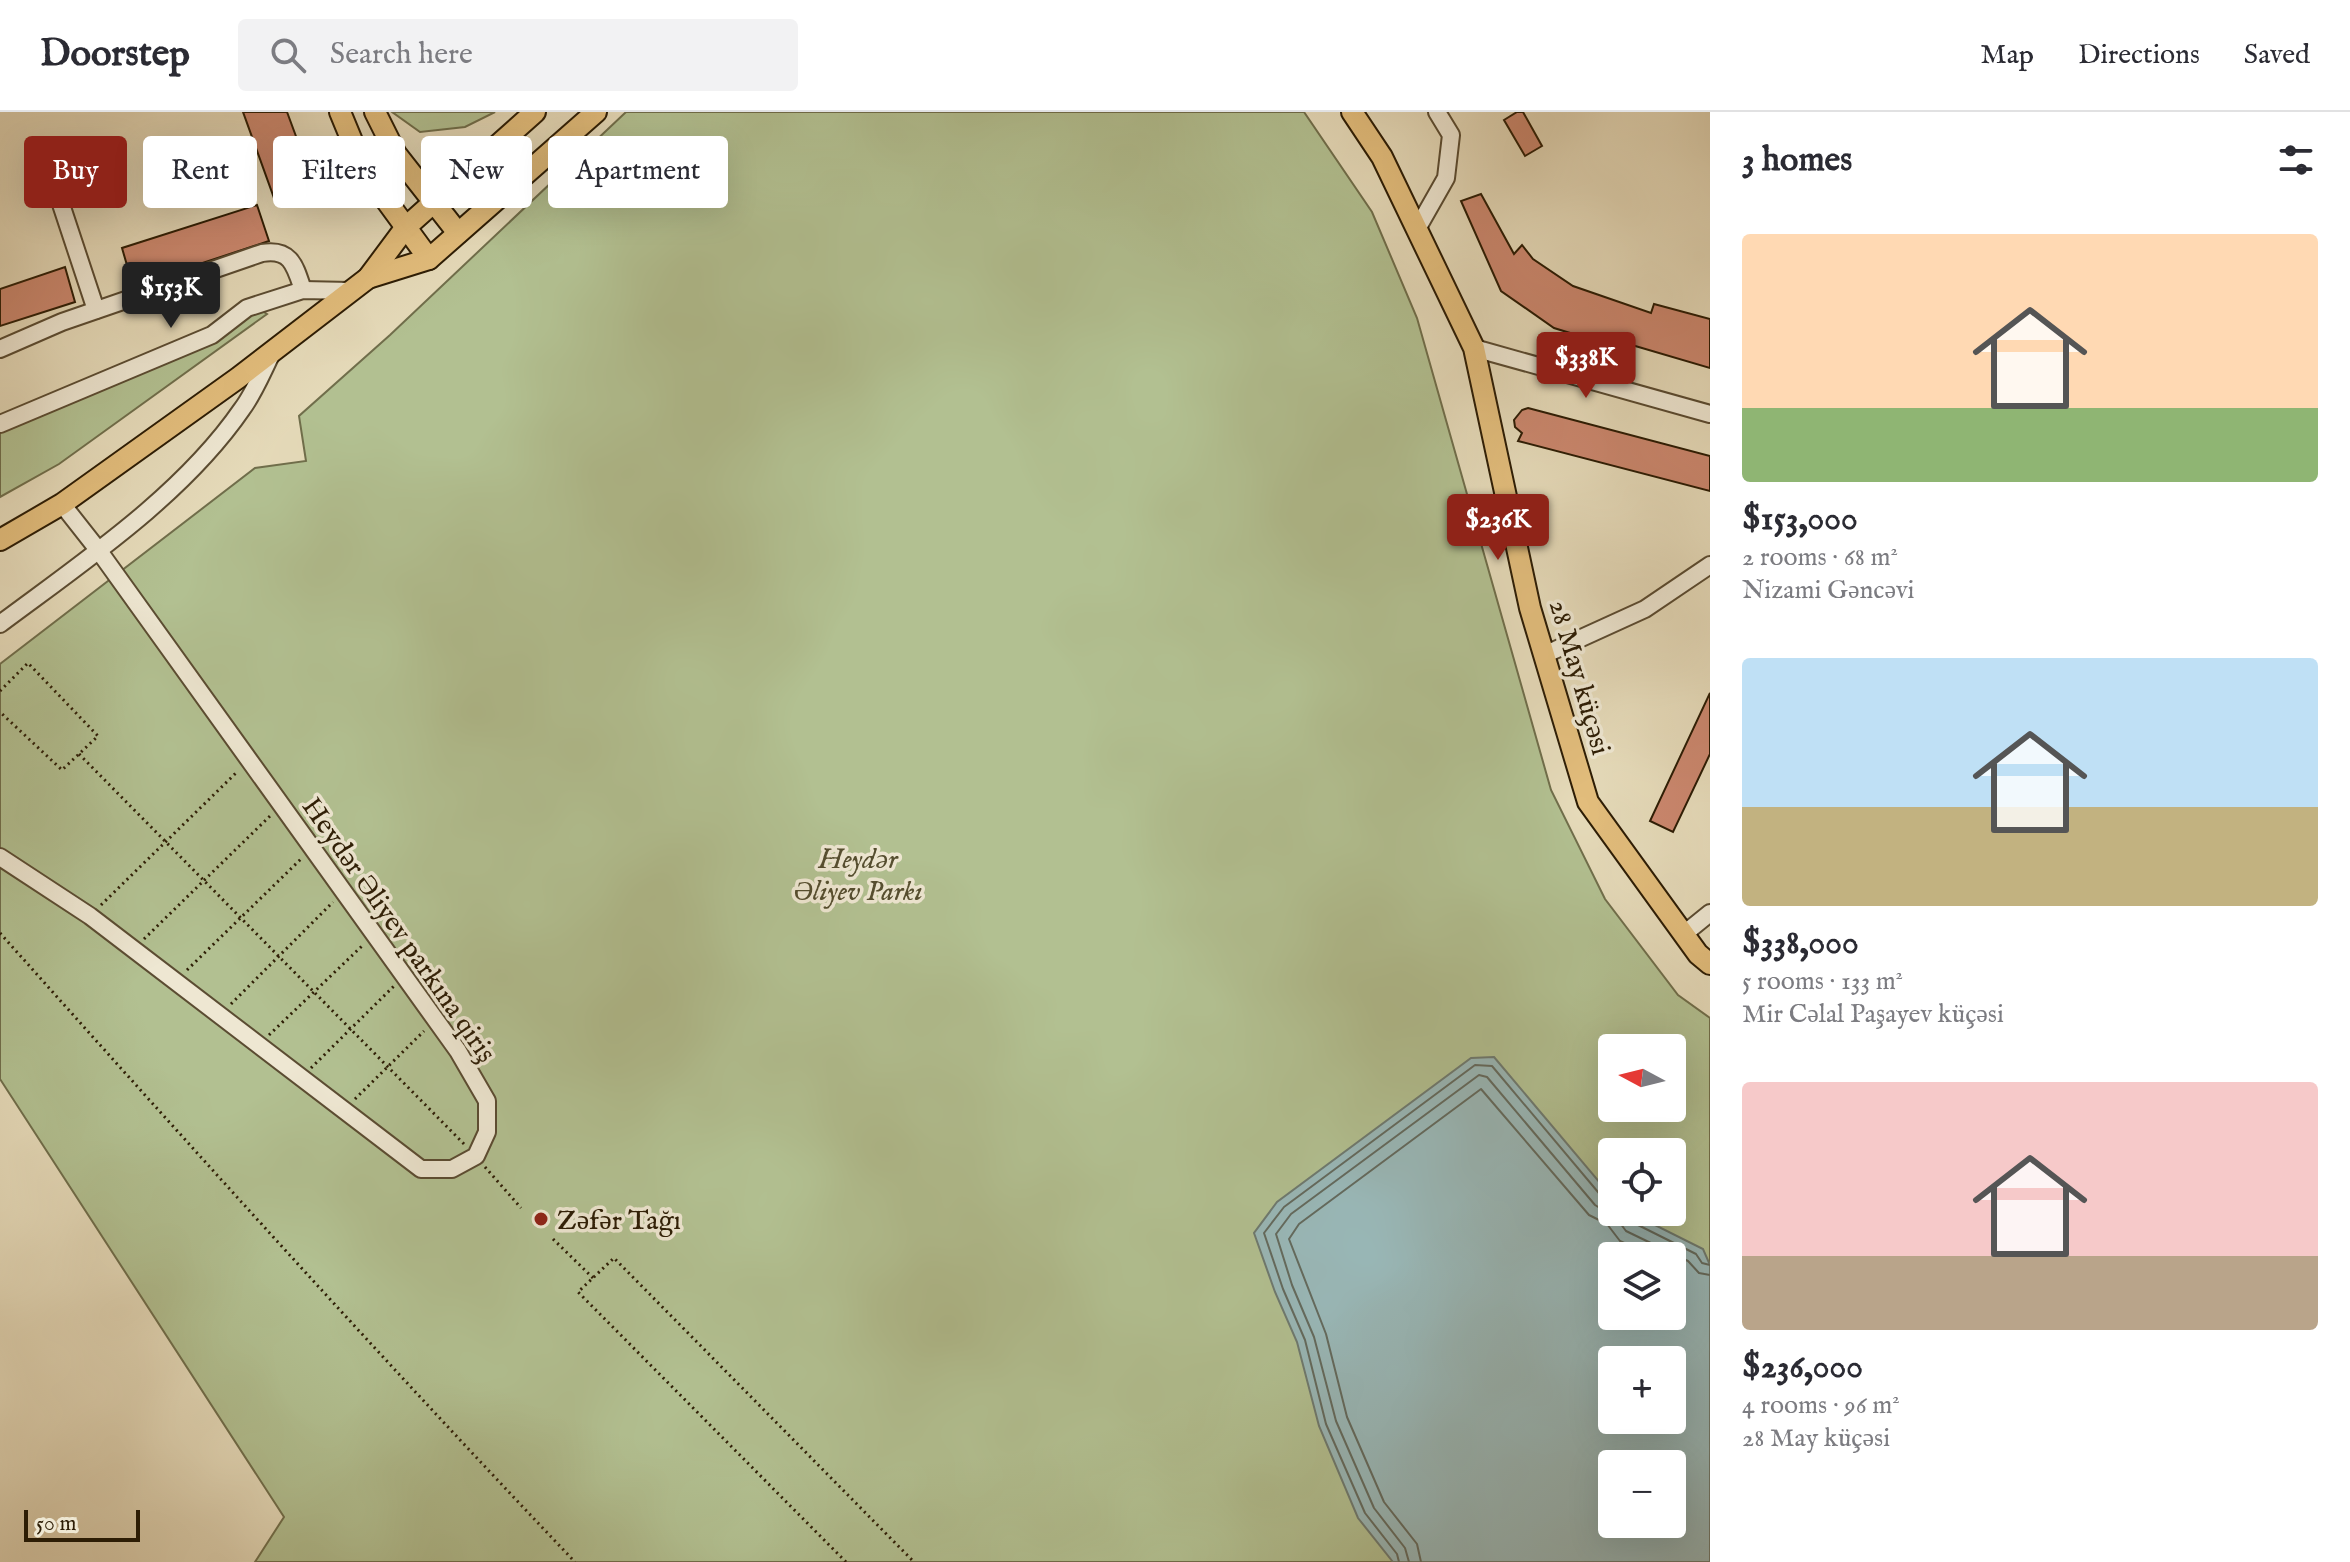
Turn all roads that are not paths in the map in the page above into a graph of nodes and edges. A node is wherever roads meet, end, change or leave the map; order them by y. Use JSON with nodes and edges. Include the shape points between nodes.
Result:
{"nodes":[{"id":1,"x":340,"y":112,"type":"edge"},
{"id":2,"x":375,"y":112,"type":"edge"},
{"id":3,"x":535,"y":112,"type":"edge"},
{"id":4,"x":596,"y":112,"type":"edge"},
{"id":5,"x":1352,"y":112,"type":"edge"},
{"id":6,"x":1437,"y":112,"type":"edge"},
{"id":7,"x":508,"y":136,"type":"edge"},
{"id":8,"x":421,"y":186,"type":"edge"},
{"id":9,"x":62,"y":208,"type":"edge"},
{"id":10,"x":427,"y":208,"type":"edge"},
{"id":11,"x":439,"y":208,"type":"edge"},
{"id":12,"x":406,"y":227,"type":"junction"},
{"id":13,"x":1417,"y":229,"type":"junction"},
{"id":14,"x":458,"y":233,"type":"junction"},
{"id":15,"x":429,"y":259,"type":"junction"},
{"id":16,"x":368,"y":278,"type":"junction"},
{"id":17,"x":303,"y":290,"type":"junction"},
{"id":18,"x":350,"y":291,"type":"junction"},
{"id":19,"x":96,"y":310,"type":"junction"},
{"id":20,"x":1474,"y":348,"type":"junction"},
{"id":21,"x":0,"y":349,"type":"edge"},
{"id":22,"x":275,"y":349,"type":"junction"},
{"id":23,"x":1710,"y":414,"type":"edge"},
{"id":24,"x":0,"y":424,"type":"edge"},
{"id":25,"x":62,"y":504,"type":"junction"},
{"id":26,"x":0,"y":540,"type":"edge"},
{"id":27,"x":99,"y":551,"type":"junction"},
{"id":28,"x":1710,"y":565,"type":"edge"},
{"id":29,"x":0,"y":624,"type":"edge"},
{"id":30,"x":1544,"y":655,"type":"junction"},
{"id":31,"x":0,"y":857,"type":"edge"},
{"id":32,"x":1710,"y":913,"type":"edge"},
{"id":33,"x":1684,"y":934,"type":"junction"},
{"id":34,"x":1710,"y":964,"type":"edge"}],
"edges":[{"from":1,"to":12,"type":"main road","via":[[364,170]]},
{"from":2,"to":8,"type":"main road","via":[[396,154]]},
{"from":3,"to":7,"type":"main road"},
{"from":4,"to":14,"type":"main road"},
{"from":5,"to":13,"type":"main road","name":"28 May küçəsi","via":[[1382,157]]},
{"from":6,"to":13,"type":"street","via":[[1451,135],[1446,178]]},
{"from":9,"to":19,"type":"street"},
{"from":10,"to":12,"type":"main road"},
{"from":11,"to":14,"type":"main road"},
{"from":12,"to":15,"type":"main road"},
{"from":12,"to":16,"type":"main road"},
{"from":13,"to":20,"type":"main road","name":"28 May küçəsi"},
{"from":14,"to":15,"type":"main road"},
{"from":15,"to":16,"type":"main road"},
{"from":16,"to":18,"type":"main road"},
{"from":17,"to":18,"type":"street"},
{"from":17,"to":19,"type":"street","via":[[295,267],[275,251]]},
{"from":17,"to":24,"type":"street","via":[[247,308],[212,335]]},
{"from":18,"to":22,"type":"main road"},
{"from":19,"to":21,"type":"street"},
{"from":20,"to":23,"type":"street"},
{"from":20,"to":30,"type":"main road","name":"28 May küçəsi"},
{"from":22,"to":25,"type":"main road"},
{"from":22,"to":27,"type":"street","via":[[243,408],[193,469]]},
{"from":25,"to":26,"type":"main road"},
{"from":25,"to":27,"type":"street","name":"Heydər Əliyev parkına qiriş"},
{"from":27,"to":29,"type":"street"},
{"from":27,"to":31,"type":"street","name":"Heydər Əliyev parkına qiriş","via":[[458,1051],[487,1101],[487,1132],[476,1156],[452,1169],[421,1169],[90,916]]},
{"from":28,"to":30,"type":"street","via":[[1645,609]]},
{"from":30,"to":33,"type":"main road","name":"28 May küçəsi","via":[[1588,802]]},
{"from":32,"to":33,"type":"street"},
{"from":33,"to":34,"type":"main road","name":"28 May küçəsi"}]}
